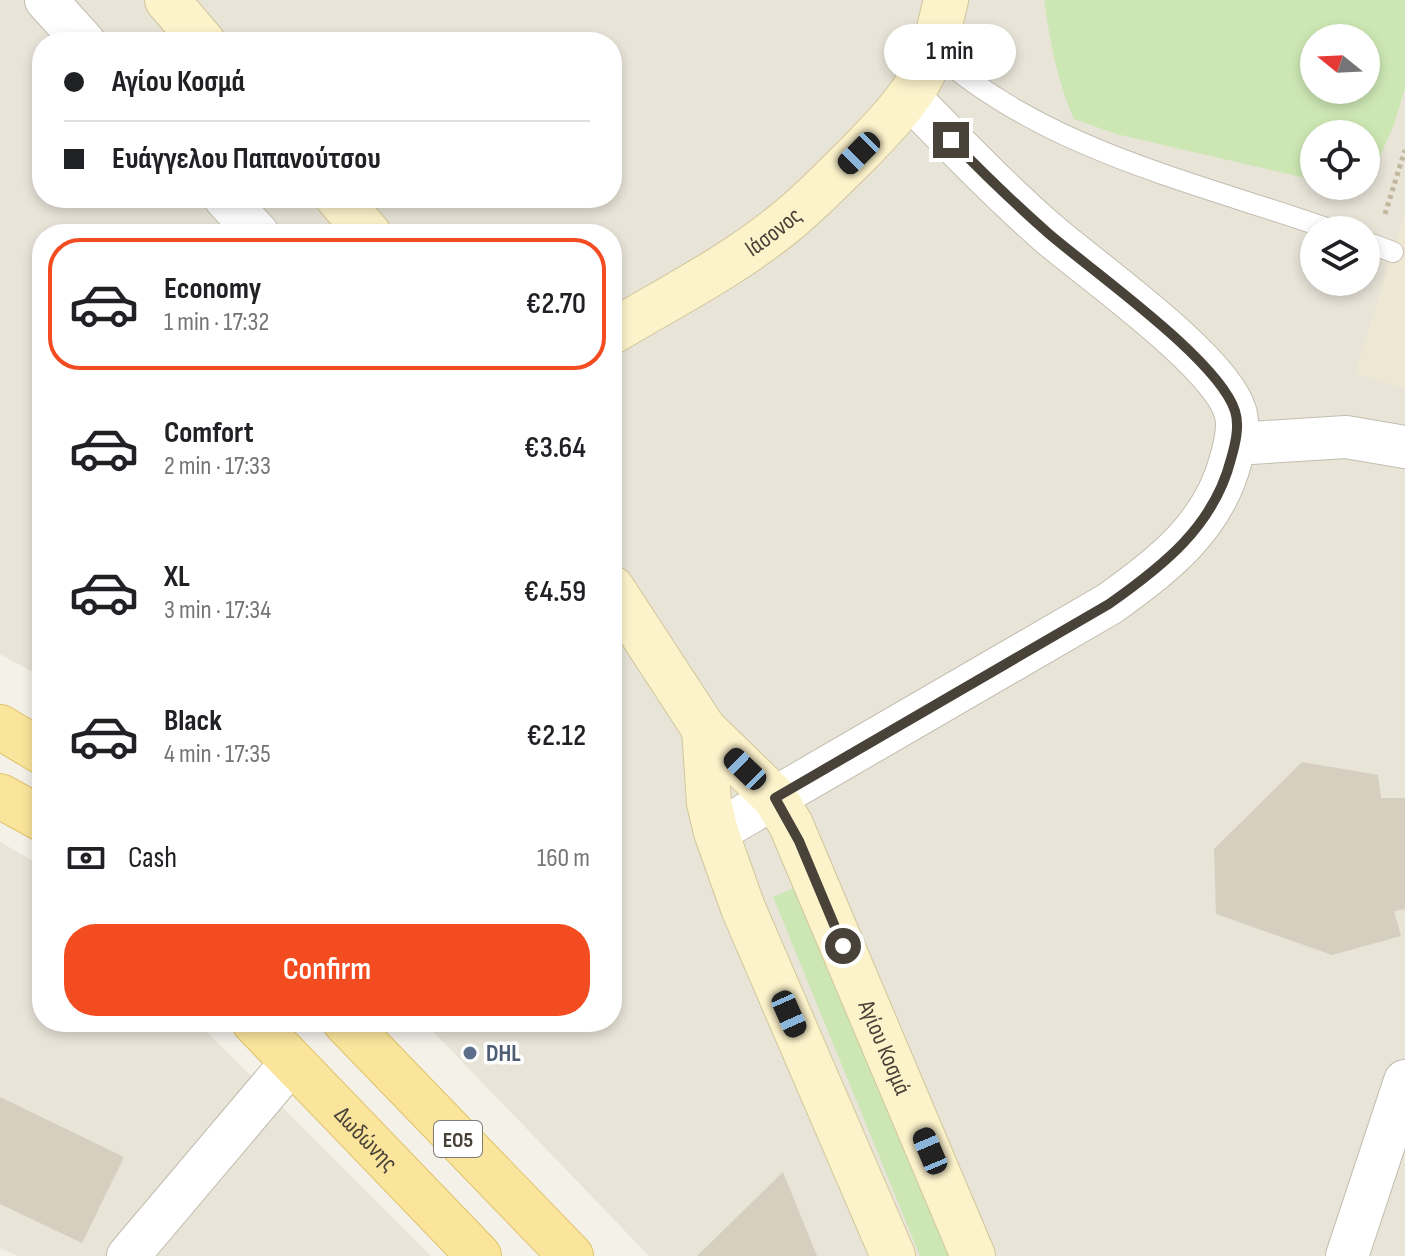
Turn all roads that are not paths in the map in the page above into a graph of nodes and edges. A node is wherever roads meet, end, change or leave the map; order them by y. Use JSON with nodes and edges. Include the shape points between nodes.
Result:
{"nodes":[{"id":1,"x":46,"y":0,"type":"edge"},
{"id":2,"x":167,"y":0,"type":"edge"},
{"id":3,"x":946,"y":0,"type":"edge"},
{"id":4,"x":75,"y":32,"type":"edge"},
{"id":5,"x":194,"y":32,"type":"edge"},
{"id":6,"x":933,"y":50,"type":"junction"},
{"id":7,"x":909,"y":97,"type":"junction"},
{"id":8,"x":234,"y":208,"type":"edge"},
{"id":9,"x":347,"y":208,"type":"edge"},
{"id":10,"x":1300,"y":219,"type":"edge"},
{"id":11,"x":249,"y":224,"type":"edge"},
{"id":12,"x":360,"y":224,"type":"edge"},
{"id":13,"x":622,"y":326,"type":"edge"},
{"id":14,"x":1235,"y":444,"type":"junction"},
{"id":15,"x":1405,"y":447,"type":"edge"},
{"id":16,"x":622,"y":603,"type":"edge"},
{"id":17,"x":0,"y":727,"type":"edge"},
{"id":18,"x":704,"y":729,"type":"junction"},
{"id":19,"x":32,"y":746,"type":"edge"},
{"id":20,"x":0,"y":796,"type":"edge"},
{"id":21,"x":775,"y":798,"type":"junction"},
{"id":22,"x":32,"y":814,"type":"edge"},
{"id":23,"x":716,"y":832,"type":"junction"},
{"id":24,"x":263,"y":1032,"type":"edge"},
{"id":25,"x":355,"y":1032,"type":"edge"},
{"id":26,"x":291,"y":1063,"type":"junction"},
{"id":27,"x":1404,"y":1085,"type":"edge"},
{"id":28,"x":128,"y":1256,"type":"edge"},
{"id":29,"x":479,"y":1256,"type":"edge"},
{"id":30,"x":571,"y":1256,"type":"edge"},
{"id":31,"x":893,"y":1256,"type":"edge"},
{"id":32,"x":973,"y":1256,"type":"edge"},
{"id":33,"x":1347,"y":1256,"type":"edge"}],
"edges":[{"from":1,"to":4,"type":"street"},
{"from":2,"to":5,"type":"street"},
{"from":3,"to":6,"type":"street","name":"Ιάσονος"},
{"from":6,"to":7,"type":"street","name":"Ιάσονος"},
{"from":6,"to":10,"type":"lane","via":[[993,98],[1070,138]]},
{"from":7,"to":13,"type":"street","name":"Ιάσονος","via":[[779,228]]},
{"from":7,"to":14,"type":"street","via":[[993,183],[1209,371],[1235,410]]},
{"from":8,"to":11,"type":"street"},
{"from":9,"to":12,"type":"street"},
{"from":14,"to":15,"type":"street","via":[[1346,437]]},
{"from":14,"to":21,"type":"street","via":[[1207,516],[1140,582]]},
{"from":16,"to":18,"type":"street","name":"Αγίου Κοσμά"},
{"from":17,"to":19,"type":"main road"},
{"from":18,"to":21,"type":"street","name":"Αγίου Κοσμά"},
{"from":18,"to":23,"type":"street","name":"Αγίου Κοσμά"},
{"from":20,"to":22,"type":"main road"},
{"from":21,"to":23,"type":"street"},
{"from":21,"to":32,"type":"street","name":"Αγίου Κοσμά","via":[[806,858]]},
{"from":23,"to":31,"type":"street","name":"Αγίου Κοσμά","via":[[743,908]]},
{"from":24,"to":26,"type":"main road","name":"Δωδώνης"},
{"from":25,"to":30,"type":"main road","number":"ΕΟ5"},
{"from":26,"to":28,"type":"street"},
{"from":26,"to":29,"type":"main road","name":"Δωδώνης"},
{"from":27,"to":33,"type":"street"}]}
